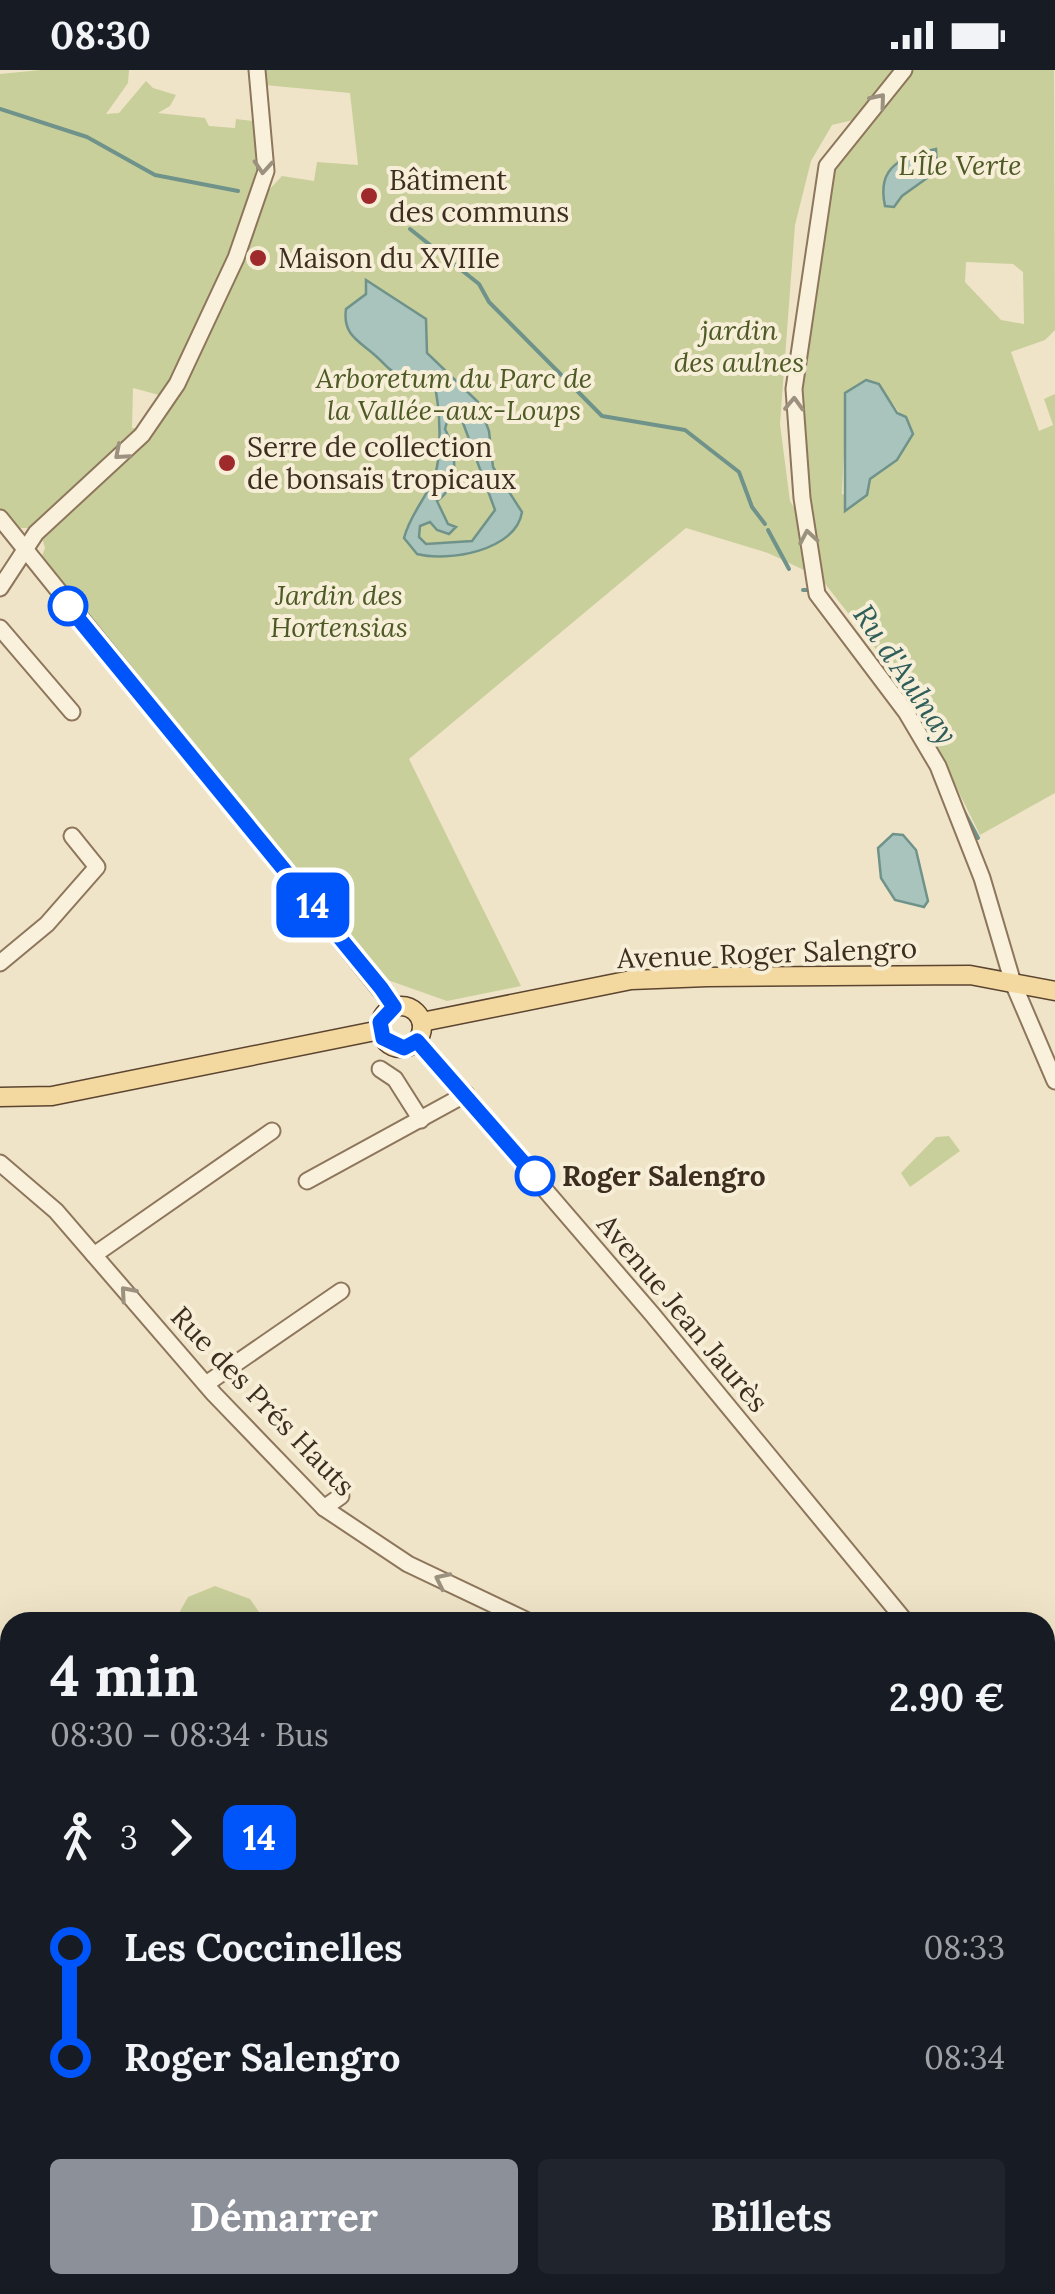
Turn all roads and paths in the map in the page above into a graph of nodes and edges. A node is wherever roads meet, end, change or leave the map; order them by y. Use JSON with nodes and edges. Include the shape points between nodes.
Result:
{"nodes":[{"id":1,"x":257,"y":70,"type":"edge"},
{"id":2,"x":904,"y":70,"type":"edge"},
{"id":3,"x":0,"y":518,"type":"edge"},
{"id":4,"x":25,"y":554,"type":"junction"},
{"id":5,"x":0,"y":588,"type":"edge"},
{"id":6,"x":0,"y":628,"type":"edge"},
{"id":7,"x":72,"y":712,"type":"dead end"},
{"id":8,"x":72,"y":836,"type":"dead end"},
{"id":9,"x":0,"y":964,"type":"edge"},
{"id":10,"x":1012,"y":982,"type":"junction"},
{"id":11,"x":1055,"y":991,"type":"edge"},
{"id":12,"x":394,"y":1007,"type":"junction"},
{"id":13,"x":422,"y":1022,"type":"junction"},
{"id":14,"x":380,"y":1030,"type":"junction"},
{"id":15,"x":417,"y":1041,"type":"junction"},
{"id":16,"x":380,"y":1068,"type":"dead end"},
{"id":17,"x":1055,"y":1081,"type":"edge"},
{"id":18,"x":466,"y":1094,"type":"junction"},
{"id":19,"x":0,"y":1098,"type":"edge"},
{"id":20,"x":422,"y":1120,"type":"junction"},
{"id":21,"x":272,"y":1131,"type":"dead end"},
{"id":22,"x":0,"y":1163,"type":"edge"},
{"id":23,"x":308,"y":1181,"type":"dead end"},
{"id":24,"x":94,"y":1255,"type":"junction"},
{"id":25,"x":341,"y":1291,"type":"dead end"},
{"id":26,"x":206,"y":1384,"type":"junction"},
{"id":27,"x":341,"y":1496,"type":"dead end"},
{"id":28,"x":324,"y":1508,"type":"junction"},
{"id":29,"x":509,"y":1612,"type":"edge"},
{"id":30,"x":898,"y":1612,"type":"edge"}],
"edges":[{"from":1,"to":4,"type":"street","one_way":true,"via":[[266,171],[236,258],[177,384],[142,435],[36,532]]},
{"from":10,"to":2,"type":"street","one_way":true,"via":[[982,878],[938,766],[817,594],[794,424],[798,351],[827,166]]},
{"from":3,"to":4,"type":"street"},
{"from":4,"to":5,"type":"street"},
{"from":4,"to":12,"type":"street"},
{"from":6,"to":7,"type":"street"},
{"from":8,"to":9,"type":"street","via":[[97,867]]},
{"from":10,"to":11,"type":"main road","name":"Avenue Roger Salengro"},
{"from":10,"to":13,"type":"main road","name":"Avenue Roger Salengro","via":[[970,974],[631,980]]},
{"from":10,"to":17,"type":"street"},
{"from":12,"to":13,"type":"main road","via":[[412,1008]]},
{"from":12,"to":14,"type":"main road"},
{"from":13,"to":15,"type":"main road"},
{"from":14,"to":15,"type":"main road","via":[[394,1047]]},
{"from":14,"to":19,"type":"main road","via":[[52,1096]]},
{"from":15,"to":18,"type":"street","name":"Avenue Jean Jaurès"},
{"from":16,"to":20,"type":"street"},
{"from":18,"to":20,"type":"street"},
{"from":18,"to":30,"type":"street","name":"Avenue Jean Jaurès"},
{"from":20,"to":23,"type":"street"},
{"from":21,"to":24,"type":"street"},
{"from":22,"to":24,"type":"street","name":"Rue des Prés Hauts","via":[[23,1178]]},
{"from":26,"to":24,"type":"street","name":"Rue des Prés Hauts","one_way":true},
{"from":25,"to":26,"type":"street"},
{"from":26,"to":28,"type":"street","name":"Rue des Prés Hauts"},
{"from":27,"to":28,"type":"street"},
{"from":29,"to":28,"type":"street","name":"Rue des Prés Hauts","one_way":true,"via":[[408,1564]]}]}
